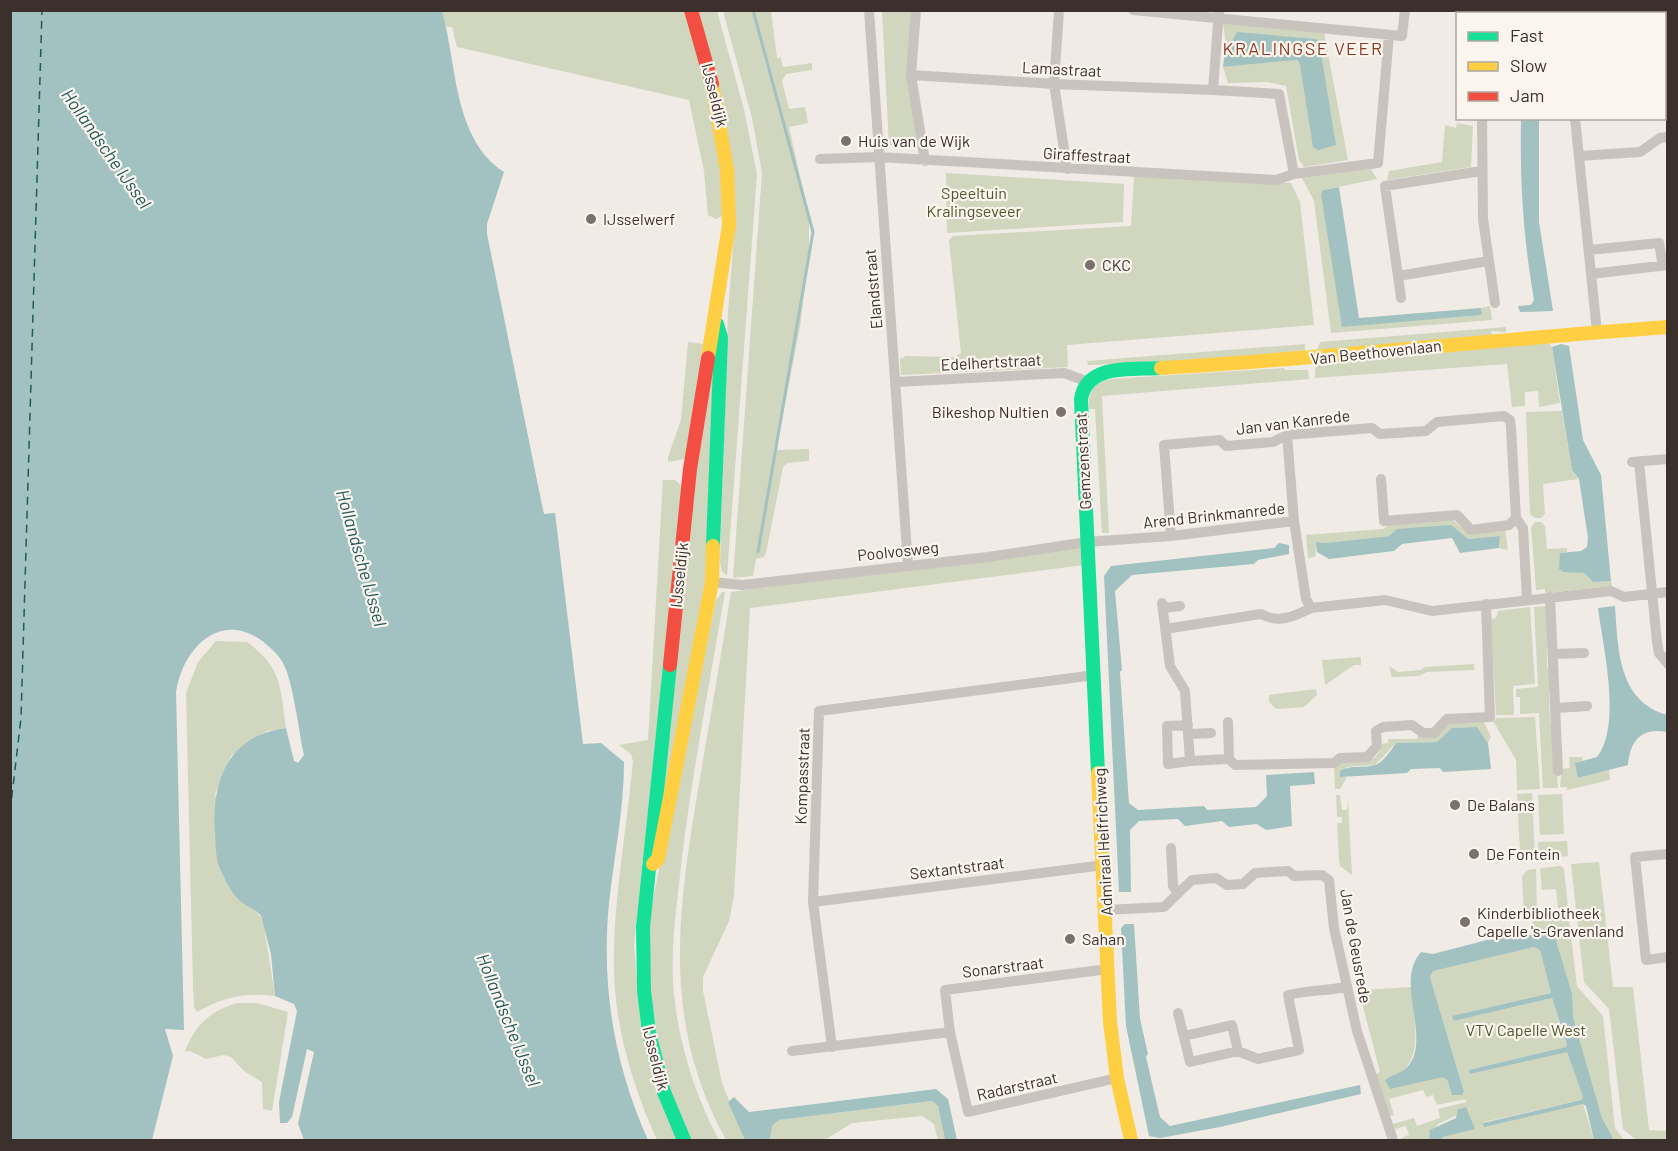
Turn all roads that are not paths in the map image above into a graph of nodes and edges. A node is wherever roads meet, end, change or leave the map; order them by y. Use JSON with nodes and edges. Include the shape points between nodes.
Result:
{"nodes":[{"id":1,"x":691,"y":10,"type":"edge"},
{"id":2,"x":869,"y":10,"type":"edge"},
{"id":3,"x":916,"y":10,"type":"edge"},
{"id":4,"x":1059,"y":10,"type":"edge"},
{"id":5,"x":1133,"y":10,"type":"edge"},
{"id":6,"x":1405,"y":10,"type":"edge"},
{"id":7,"x":1219,"y":14,"type":"edge"},
{"id":8,"x":1389,"y":35,"type":"junction"},
{"id":9,"x":910,"y":75,"type":"junction"},
{"id":10,"x":1054,"y":84,"type":"junction"},
{"id":11,"x":1213,"y":90,"type":"junction"},
{"id":12,"x":1482,"y":120,"type":"edge"},
{"id":13,"x":1575,"y":120,"type":"edge"},
{"id":14,"x":1668,"y":137,"type":"edge"},
{"id":15,"x":1580,"y":156,"type":"junction"},
{"id":16,"x":878,"y":157,"type":"junction"},
{"id":17,"x":820,"y":159,"type":"dead end"},
{"id":18,"x":925,"y":161,"type":"junction"},
{"id":19,"x":1067,"y":169,"type":"junction"},
{"id":20,"x":1481,"y":171,"type":"junction"},
{"id":21,"x":1294,"y":174,"type":"junction"},
{"id":22,"x":1589,"y":250,"type":"junction"},
{"id":23,"x":1488,"y":261,"type":"junction"},
{"id":24,"x":1666,"y":265,"type":"edge"},
{"id":25,"x":1591,"y":274,"type":"junction"},
{"id":26,"x":1398,"y":276,"type":"junction"},
{"id":27,"x":1401,"y":298,"type":"dead end"},
{"id":28,"x":1495,"y":303,"type":"dead end"},
{"id":29,"x":715,"y":320,"type":"junction"},
{"id":30,"x":1668,"y":327,"type":"edge"},
{"id":31,"x":1597,"y":332,"type":"junction"},
{"id":32,"x":1086,"y":381,"type":"junction"},
{"id":33,"x":896,"y":382,"type":"junction"},
{"id":34,"x":1287,"y":435,"type":"junction"},
{"id":35,"x":1668,"y":459,"type":"edge"},
{"id":36,"x":1381,"y":479,"type":"dead end"},
{"id":37,"x":1516,"y":518,"type":"junction"},
{"id":38,"x":1294,"y":521,"type":"junction"},
{"id":39,"x":1171,"y":536,"type":"junction"},
{"id":40,"x":1087,"y":542,"type":"junction"},
{"id":41,"x":908,"y":565,"type":"junction"},
{"id":42,"x":712,"y":582,"type":"junction"},
{"id":43,"x":1668,"y":592,"type":"edge"},
{"id":44,"x":1651,"y":594,"type":"junction"},
{"id":45,"x":1550,"y":597,"type":"junction"},
{"id":46,"x":1527,"y":599,"type":"junction"},
{"id":47,"x":1485,"y":604,"type":"junction"},
{"id":48,"x":1180,"y":606,"type":"dead end"},
{"id":49,"x":1311,"y":608,"type":"junction"},
{"id":50,"x":1165,"y":629,"type":"junction"},
{"id":51,"x":1584,"y":653,"type":"dead end"},
{"id":52,"x":1553,"y":654,"type":"junction"},
{"id":53,"x":1668,"y":664,"type":"edge"},
{"id":54,"x":1095,"y":675,"type":"junction"},
{"id":55,"x":1587,"y":706,"type":"dead end"},
{"id":56,"x":1556,"y":708,"type":"junction"},
{"id":57,"x":1228,"y":722,"type":"dead end"},
{"id":58,"x":1189,"y":730,"type":"junction"},
{"id":59,"x":1211,"y":733,"type":"dead end"},
{"id":60,"x":1229,"y":759,"type":"junction"},
{"id":61,"x":1190,"y":761,"type":"junction"},
{"id":62,"x":1558,"y":771,"type":"dead end"},
{"id":63,"x":1171,"y":848,"type":"dead end"},
{"id":64,"x":1668,"y":854,"type":"edge"},
{"id":65,"x":1104,"y":865,"type":"junction"},
{"id":66,"x":648,"y":866,"type":"junction"},
{"id":67,"x":1178,"y":893,"type":"junction"},
{"id":68,"x":813,"y":902,"type":"junction"},
{"id":69,"x":1106,"y":910,"type":"junction"},
{"id":70,"x":1668,"y":957,"type":"edge"},
{"id":71,"x":1108,"y":969,"type":"junction"},
{"id":72,"x":1346,"y":987,"type":"junction"},
{"id":73,"x":1178,"y":1014,"type":"dead end"},
{"id":74,"x":950,"y":1032,"type":"junction"},
{"id":75,"x":1184,"y":1036,"type":"junction"},
{"id":76,"x":832,"y":1047,"type":"junction"},
{"id":77,"x":792,"y":1051,"type":"dead end"},
{"id":78,"x":1238,"y":1051,"type":"junction"},
{"id":79,"x":1117,"y":1078,"type":"junction"},
{"id":80,"x":684,"y":1140,"type":"edge"},
{"id":81,"x":1131,"y":1140,"type":"edge"},
{"id":82,"x":1393,"y":1140,"type":"edge"}],
"edges":[{"from":1,"to":29,"type":"street","name":"IJsseldijk","via":[[720,115],[729,171],[729,240]]},
{"from":2,"to":16,"type":"street","name":"Elandstraat"},
{"from":3,"to":9,"type":"street"},
{"from":4,"to":10,"type":"street"},
{"from":5,"to":7,"type":"street"},
{"from":6,"to":8,"type":"street","via":[[1402,36]]},
{"from":7,"to":8,"type":"street"},
{"from":7,"to":11,"type":"street"},
{"from":8,"to":21,"type":"street","name":"Giraffestraat","via":[[1378,163]]},
{"from":9,"to":10,"type":"street","name":"Lamastraat"},
{"from":9,"to":18,"type":"street"},
{"from":10,"to":11,"type":"street","name":"Lamastraat"},
{"from":10,"to":19,"type":"street"},
{"from":11,"to":21,"type":"street","name":"Lamastraat","via":[[1280,94]]},
{"from":12,"to":20,"type":"street"},
{"from":13,"to":15,"type":"street"},
{"from":14,"to":15,"type":"street","via":[[1640,152]]},
{"from":15,"to":22,"type":"street"},
{"from":16,"to":17,"type":"street","name":"Giraffestraat"},
{"from":16,"to":18,"type":"street","name":"Giraffestraat"},
{"from":16,"to":33,"type":"street","name":"Elandstraat"},
{"from":18,"to":19,"type":"street","name":"Giraffestraat"},
{"from":19,"to":21,"type":"street","name":"Giraffestraat","via":[[1276,180]]},
{"from":20,"to":23,"type":"street"},
{"from":20,"to":26,"type":"street","via":[[1385,186]]},
{"from":22,"to":24,"type":"street","via":[[1659,243]]},
{"from":22,"to":25,"type":"street"},
{"from":23,"to":26,"type":"street"},
{"from":23,"to":28,"type":"street"},
{"from":24,"to":25,"type":"street"},
{"from":25,"to":31,"type":"street"},
{"from":26,"to":27,"type":"street"},
{"from":29,"to":42,"type":"street","via":[[721,338]]},
{"from":29,"to":66,"type":"street","name":"IJsseldijk","via":[[690,469]]},
{"from":30,"to":31,"type":"street","name":"Van Beethovenlaan"},
{"from":31,"to":32,"type":"street","name":"Van Beethovenlaan","via":[[1309,359],[1102,372]]},
{"from":32,"to":33,"type":"street","name":"Edelhertstraat","via":[[1064,373]]},
{"from":32,"to":40,"type":"street","name":"Gemzenstraat","via":[[1080,394],[1080,413]]},
{"from":33,"to":41,"type":"street","name":"Elandstraat"},
{"from":34,"to":37,"type":"street","name":"Jan van Kanrede","via":[[1372,428],[1380,435],[1426,431],[1437,422],[1504,417],[1510,420],[1511,428]]},
{"from":34,"to":38,"type":"street","name":"Arend Brinkmanrede"},
{"from":34,"to":39,"type":"street","name":"Jan van Kanrede","via":[[1273,442],[1226,446],[1220,440],[1164,445]]},
{"from":35,"to":44,"type":"street","via":[[1635,462]]},
{"from":36,"to":37,"type":"street","via":[[1384,521],[1457,515],[1471,530],[1509,525]]},
{"from":37,"to":46,"type":"street","name":"Jan van Kanrede","via":[[1523,528]]},
{"from":38,"to":39,"type":"street","name":"Arend Brinkmanrede"},
{"from":38,"to":49,"type":"street"},
{"from":39,"to":40,"type":"street","name":"Arend Brinkmanrede"},
{"from":40,"to":41,"type":"street","name":"Poolvosweg"},
{"from":40,"to":54,"type":"street","name":"Admiraal Helfrichweg"},
{"from":41,"to":42,"type":"street","name":"Poolvosweg","via":[[743,585]]},
{"from":42,"to":66,"type":"street","via":[[658,859]]},
{"from":43,"to":44,"type":"street"},
{"from":44,"to":45,"type":"street","via":[[1624,597],[1611,591]]},
{"from":44,"to":53,"type":"street","via":[[1659,653]]},
{"from":45,"to":46,"type":"street"},
{"from":45,"to":52,"type":"street"},
{"from":46,"to":47,"type":"street"},
{"from":47,"to":49,"type":"street","via":[[1432,611],[1385,600]]},
{"from":47,"to":60,"type":"street","via":[[1490,717],[1447,719],[1434,733],[1423,733],[1412,725],[1383,727],[1377,731],[1377,747],[1367,757],[1340,758],[1328,763],[1235,765]]},
{"from":48,"to":50,"type":"street","via":[[1162,606]]},
{"from":49,"to":50,"type":"street","via":[[1296,616],[1271,619],[1261,614]]},
{"from":50,"to":58,"type":"street","via":[[1172,672],[1185,691]]},
{"from":51,"to":52,"type":"street"},
{"from":52,"to":56,"type":"street"},
{"from":54,"to":65,"type":"street","name":"Admiraal Helfrichweg"},
{"from":54,"to":68,"type":"street","name":"Kompasstraat","via":[[819,711]]},
{"from":55,"to":56,"type":"street"},
{"from":56,"to":62,"type":"street"},
{"from":57,"to":60,"type":"street"},
{"from":58,"to":59,"type":"street"},
{"from":58,"to":61,"type":"street"},
{"from":58,"to":61,"type":"street","via":[[1167,726],[1168,764]]},
{"from":60,"to":61,"type":"street"},
{"from":63,"to":67,"type":"street","via":[[1173,886]]},
{"from":64,"to":70,"type":"street","via":[[1635,857],[1646,960]]},
{"from":65,"to":68,"type":"street","name":"Sextantstraat"},
{"from":65,"to":69,"type":"street","name":"Admiraal Helfrichweg"},
{"from":66,"to":80,"type":"street","name":"IJsseldijk","via":[[643,946],[646,1018],[658,1072]]},
{"from":67,"to":69,"type":"street","name":"Jan de Geusrede","via":[[1162,907]]},
{"from":67,"to":72,"type":"street","name":"Jan de Geusrede","via":[[1192,880],[1216,878],[1227,885],[1245,884],[1258,873],[1322,875],[1329,880]]},
{"from":68,"to":76,"type":"street","name":"Kompasstraat"},
{"from":69,"to":71,"type":"street","name":"Admiraal Helfrichweg"},
{"from":71,"to":74,"type":"street","name":"Sonarstraat","via":[[945,990]]},
{"from":71,"to":79,"type":"street","name":"Admiraal Helfrichweg"},
{"from":72,"to":78,"type":"street","via":[[1288,995],[1299,1050],[1258,1059]]},
{"from":72,"to":82,"type":"street","name":"Jan de Geusrede"},
{"from":73,"to":75,"type":"street"},
{"from":74,"to":76,"type":"street"},
{"from":74,"to":79,"type":"street","name":"Radarstraat","via":[[968,1112]]},
{"from":75,"to":78,"type":"street","via":[[1190,1062]]},
{"from":75,"to":78,"type":"street","via":[[1232,1025]]},
{"from":76,"to":77,"type":"street"},
{"from":79,"to":81,"type":"street","name":"Admiraal Helfrichweg"}]}
